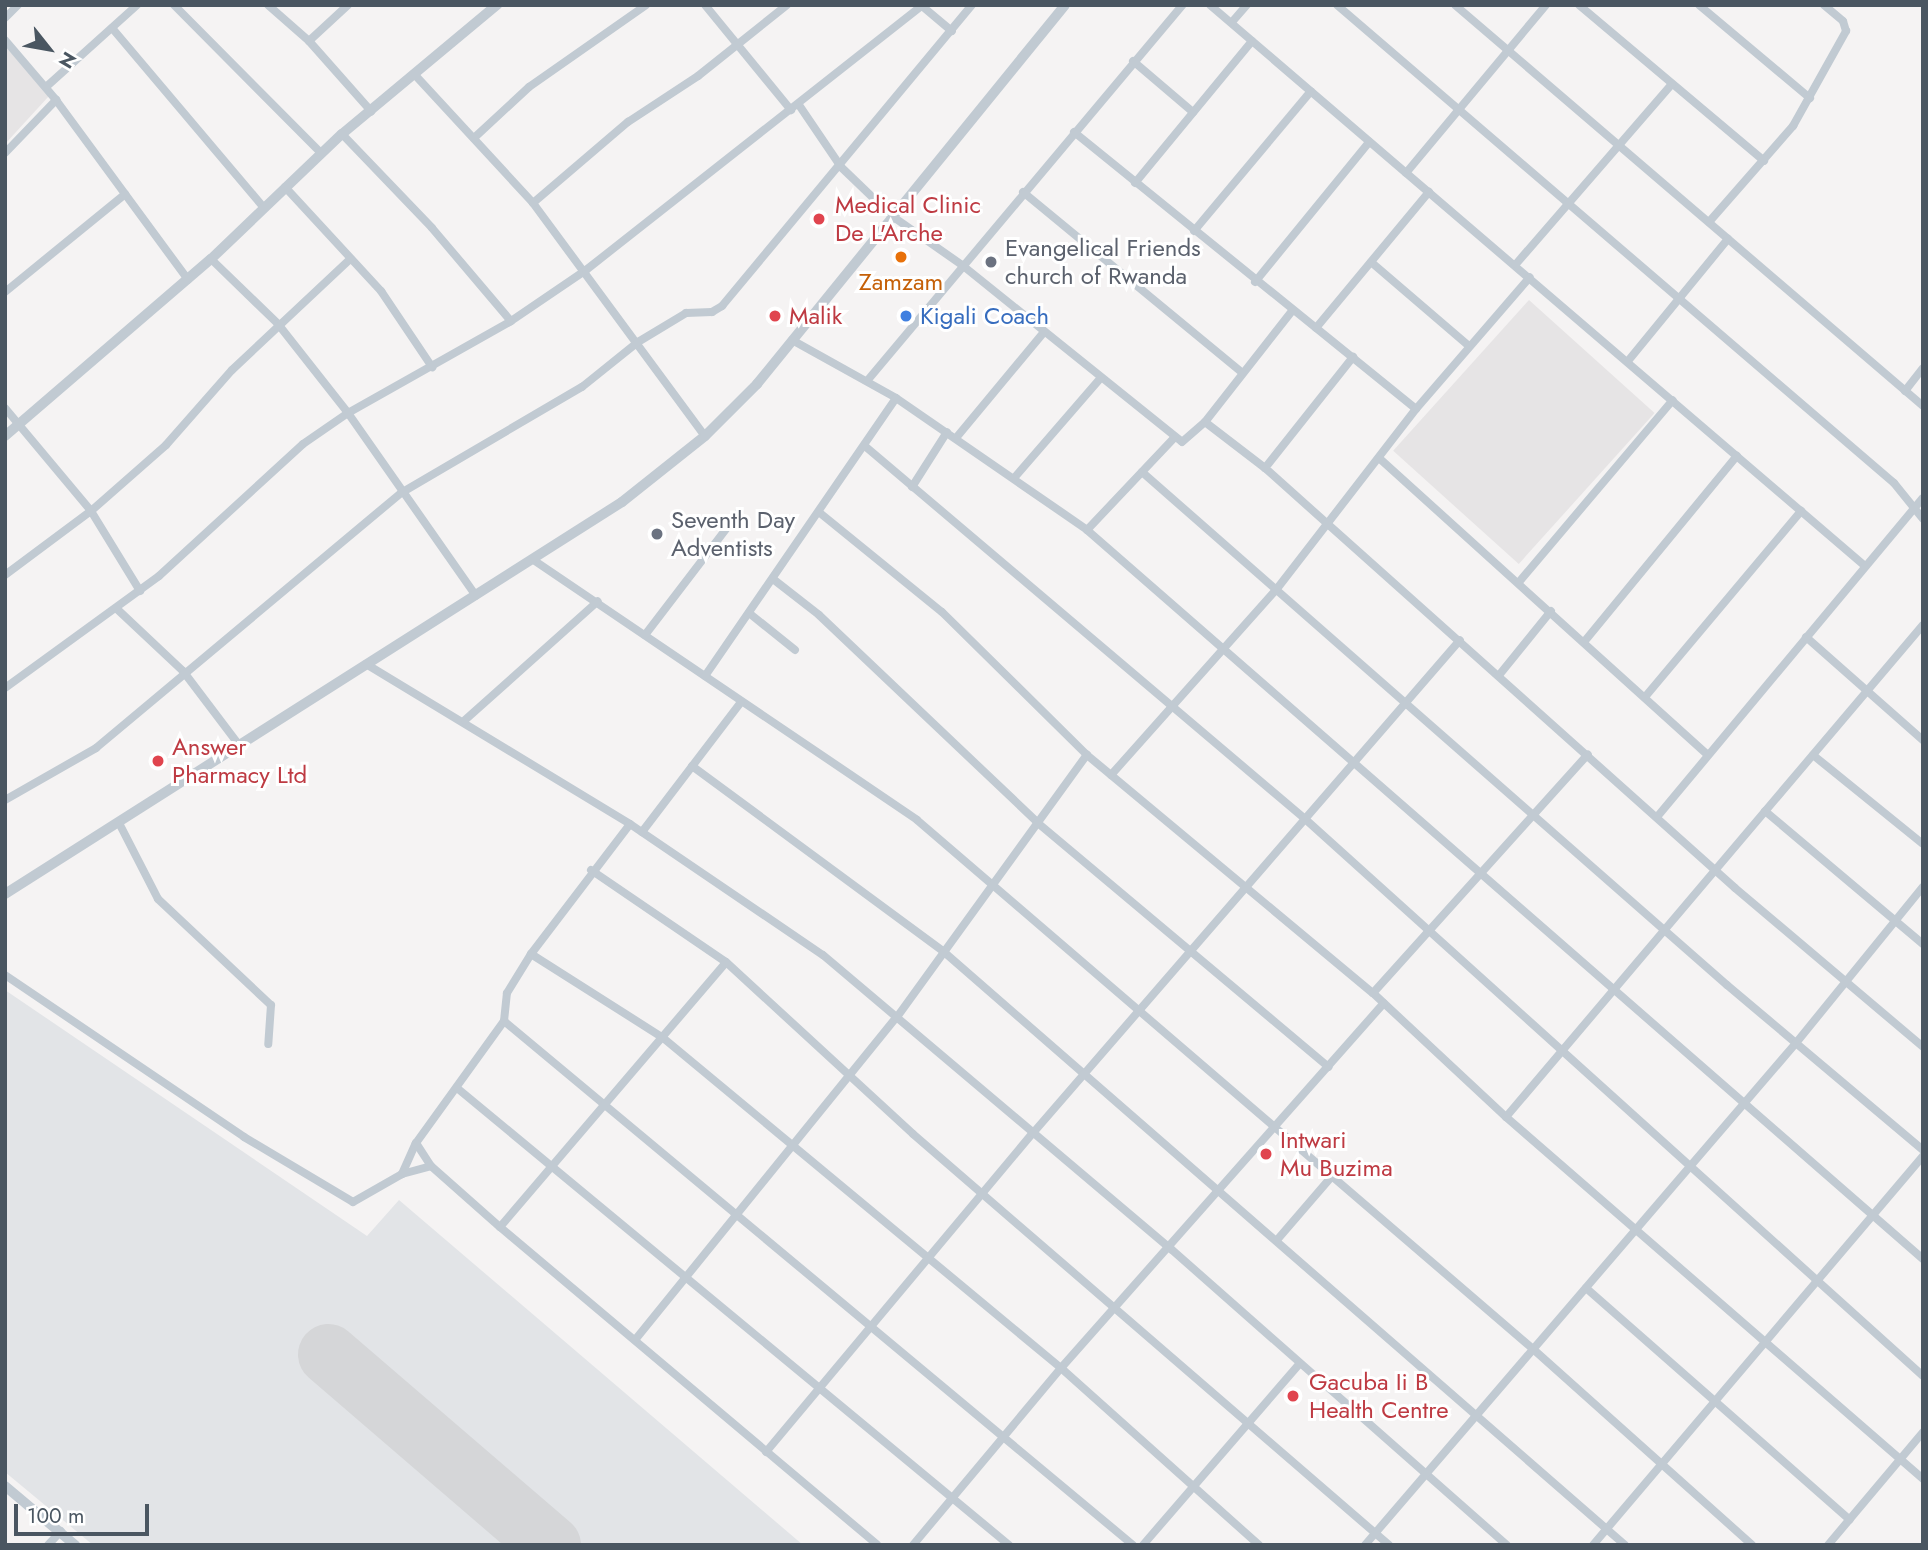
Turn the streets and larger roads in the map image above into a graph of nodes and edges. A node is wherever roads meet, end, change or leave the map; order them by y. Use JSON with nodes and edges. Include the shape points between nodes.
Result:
{"nodes":[{"id":1,"x":18,"y":5,"type":"edge"},
{"id":2,"x":137,"y":5,"type":"edge"},
{"id":3,"x":174,"y":5,"type":"edge"},
{"id":4,"x":268,"y":5,"type":"edge"},
{"id":5,"x":348,"y":5,"type":"edge"},
{"id":6,"x":497,"y":5,"type":"edge"},
{"id":7,"x":646,"y":5,"type":"edge"},
{"id":8,"x":705,"y":5,"type":"edge"},
{"id":9,"x":787,"y":5,"type":"edge"},
{"id":10,"x":922,"y":5,"type":"edge"},
{"id":11,"x":972,"y":5,"type":"edge"},
{"id":12,"x":1065,"y":5,"type":"edge"},
{"id":13,"x":1182,"y":5,"type":"edge"},
{"id":14,"x":1210,"y":5,"type":"edge"},
{"id":15,"x":1247,"y":5,"type":"edge"},
{"id":16,"x":1337,"y":5,"type":"edge"},
{"id":17,"x":1455,"y":5,"type":"edge"},
{"id":18,"x":1546,"y":5,"type":"edge"},
{"id":19,"x":1579,"y":5,"type":"edge"},
{"id":20,"x":1699,"y":5,"type":"edge"},
{"id":21,"x":1824,"y":5,"type":"edge"},
{"id":22,"x":5,"y":18,"type":"edge"},
{"id":23,"x":1232,"y":22,"type":"junction"},
{"id":24,"x":112,"y":28,"type":"junction"},
{"id":25,"x":952,"y":31,"type":"junction"},
{"id":26,"x":5,"y":40,"type":"edge"},
{"id":27,"x":1252,"y":40,"type":"junction"},
{"id":28,"x":309,"y":41,"type":"junction"},
{"id":29,"x":738,"y":45,"type":"junction"},
{"id":30,"x":1508,"y":51,"type":"junction"},
{"id":31,"x":1133,"y":61,"type":"junction"},
{"id":32,"x":415,"y":75,"type":"junction"},
{"id":33,"x":1672,"y":84,"type":"junction"},
{"id":34,"x":46,"y":87,"type":"junction"},
{"id":35,"x":1311,"y":92,"type":"junction"},
{"id":36,"x":1810,"y":99,"type":"junction"},
{"id":37,"x":56,"y":100,"type":"junction"},
{"id":38,"x":795,"y":108,"type":"junction"},
{"id":39,"x":371,"y":110,"type":"junction"},
{"id":40,"x":1457,"y":110,"type":"junction"},
{"id":41,"x":1193,"y":112,"type":"junction"},
{"id":42,"x":1074,"y":132,"type":"junction"},
{"id":43,"x":342,"y":134,"type":"junction"},
{"id":44,"x":474,"y":138,"type":"junction"},
{"id":45,"x":1369,"y":142,"type":"junction"},
{"id":46,"x":1620,"y":145,"type":"junction"},
{"id":47,"x":5,"y":153,"type":"edge"},
{"id":48,"x":321,"y":153,"type":"junction"},
{"id":49,"x":1765,"y":162,"type":"junction"},
{"id":50,"x":841,"y":167,"type":"junction"},
{"id":51,"x":1406,"y":173,"type":"junction"},
{"id":52,"x":1135,"y":183,"type":"junction"},
{"id":53,"x":285,"y":187,"type":"junction"},
{"id":54,"x":1023,"y":192,"type":"junction"},
{"id":55,"x":1430,"y":192,"type":"junction"},
{"id":56,"x":125,"y":194,"type":"junction"},
{"id":57,"x":533,"y":203,"type":"junction"},
{"id":58,"x":1568,"y":203,"type":"junction"},
{"id":59,"x":264,"y":208,"type":"junction"},
{"id":60,"x":892,"y":216,"type":"junction"},
{"id":61,"x":1709,"y":222,"type":"junction"},
{"id":62,"x":1194,"y":231,"type":"junction"},
{"id":63,"x":1728,"y":239,"type":"junction"},
{"id":64,"x":350,"y":259,"type":"junction"},
{"id":65,"x":211,"y":260,"type":"junction"},
{"id":66,"x":1371,"y":262,"type":"junction"},
{"id":67,"x":1516,"y":264,"type":"junction"},
{"id":68,"x":962,"y":265,"type":"junction"},
{"id":69,"x":586,"y":271,"type":"junction"},
{"id":70,"x":1530,"y":276,"type":"junction"},
{"id":71,"x":188,"y":279,"type":"junction"},
{"id":72,"x":1255,"y":282,"type":"junction"},
{"id":73,"x":5,"y":292,"type":"edge"},
{"id":74,"x":1679,"y":297,"type":"junction"},
{"id":75,"x":1292,"y":311,"type":"junction"},
{"id":76,"x":511,"y":321,"type":"junction"},
{"id":77,"x":278,"y":324,"type":"junction"},
{"id":78,"x":1316,"y":328,"type":"junction"},
{"id":79,"x":1044,"y":332,"type":"junction"},
{"id":80,"x":792,"y":340,"type":"junction"},
{"id":81,"x":638,"y":342,"type":"junction"},
{"id":82,"x":1469,"y":346,"type":"junction"},
{"id":83,"x":1353,"y":357,"type":"junction"},
{"id":84,"x":1628,"y":361,"type":"junction"},
{"id":85,"x":432,"y":367,"type":"junction"},
{"id":86,"x":1923,"y":368,"type":"edge"},
{"id":87,"x":1241,"y":372,"type":"junction"},
{"id":88,"x":1100,"y":379,"type":"junction"},
{"id":89,"x":867,"y":381,"type":"junction"},
{"id":90,"x":1905,"y":391,"type":"junction"},
{"id":91,"x":896,"y":398,"type":"junction"},
{"id":92,"x":1673,"y":400,"type":"junction"},
{"id":93,"x":1923,"y":406,"type":"edge"},
{"id":94,"x":5,"y":408,"type":"edge"},
{"id":95,"x":1416,"y":409,"type":"junction"},
{"id":96,"x":348,"y":413,"type":"junction"},
{"id":97,"x":1205,"y":422,"type":"junction"},
{"id":98,"x":21,"y":423,"type":"junction"},
{"id":99,"x":947,"y":432,"type":"junction"},
{"id":100,"x":5,"y":436,"type":"edge"},
{"id":101,"x":705,"y":436,"type":"junction"},
{"id":102,"x":1174,"y":438,"type":"junction"},
{"id":103,"x":956,"y":439,"type":"junction"},
{"id":104,"x":866,"y":447,"type":"junction"},
{"id":105,"x":1737,"y":456,"type":"junction"},
{"id":106,"x":1378,"y":458,"type":"junction"},
{"id":107,"x":1265,"y":468,"type":"junction"},
{"id":108,"x":1142,"y":472,"type":"junction"},
{"id":109,"x":1015,"y":477,"type":"junction"},
{"id":110,"x":912,"y":487,"type":"junction"},
{"id":111,"x":401,"y":493,"type":"junction"},
{"id":112,"x":1923,"y":498,"type":"edge"},
{"id":113,"x":1913,"y":510,"type":"junction"},
{"id":114,"x":91,"y":511,"type":"junction"},
{"id":115,"x":1801,"y":511,"type":"junction"},
{"id":116,"x":739,"y":512,"type":"dead end"},
{"id":117,"x":820,"y":513,"type":"junction"},
{"id":118,"x":1923,"y":519,"type":"edge"},
{"id":119,"x":1328,"y":524,"type":"junction"},
{"id":120,"x":1087,"y":530,"type":"junction"},
{"id":121,"x":532,"y":559,"type":"junction"},
{"id":122,"x":1865,"y":566,"type":"junction"},
{"id":123,"x":5,"y":575,"type":"edge"},
{"id":124,"x":773,"y":579,"type":"junction"},
{"id":125,"x":1519,"y":582,"type":"junction"},
{"id":126,"x":1276,"y":590,"type":"junction"},
{"id":127,"x":140,"y":591,"type":"junction"},
{"id":128,"x":476,"y":596,"type":"junction"},
{"id":129,"x":598,"y":601,"type":"junction"},
{"id":130,"x":117,"y":609,"type":"junction"},
{"id":131,"x":1551,"y":611,"type":"junction"},
{"id":132,"x":749,"y":613,"type":"junction"},
{"id":133,"x":1923,"y":625,"type":"edge"},
{"id":134,"x":1915,"y":634,"type":"junction"},
{"id":135,"x":645,"y":635,"type":"junction"},
{"id":136,"x":1806,"y":637,"type":"junction"},
{"id":137,"x":1460,"y":640,"type":"junction"},
{"id":138,"x":1923,"y":641,"type":"edge"},
{"id":139,"x":1584,"y":642,"type":"junction"},
{"id":140,"x":1224,"y":647,"type":"junction"},
{"id":141,"x":794,"y":650,"type":"dead end"},
{"id":142,"x":366,"y":664,"type":"junction"},
{"id":143,"x":183,"y":671,"type":"junction"},
{"id":144,"x":1500,"y":674,"type":"junction"},
{"id":145,"x":705,"y":676,"type":"junction"},
{"id":146,"x":5,"y":688,"type":"edge"},
{"id":147,"x":1868,"y":690,"type":"junction"},
{"id":148,"x":1645,"y":697,"type":"junction"},
{"id":149,"x":741,"y":702,"type":"junction"},
{"id":150,"x":1406,"y":702,"type":"junction"},
{"id":151,"x":1172,"y":706,"type":"junction"},
{"id":152,"x":465,"y":720,"type":"junction"},
{"id":153,"x":1923,"y":740,"type":"edge"},
{"id":154,"x":239,"y":745,"type":"junction"},
{"id":155,"x":1587,"y":754,"type":"junction"},
{"id":156,"x":1707,"y":754,"type":"junction"},
{"id":157,"x":1813,"y":754,"type":"junction"},
{"id":158,"x":1087,"y":755,"type":"junction"},
{"id":159,"x":1353,"y":762,"type":"junction"},
{"id":160,"x":692,"y":766,"type":"junction"},
{"id":161,"x":1111,"y":775,"type":"junction"},
{"id":162,"x":5,"y":800,"type":"edge"},
{"id":163,"x":1765,"y":811,"type":"junction"},
{"id":164,"x":1534,"y":814,"type":"junction"},
{"id":165,"x":1657,"y":817,"type":"junction"},
{"id":166,"x":1304,"y":818,"type":"junction"},
{"id":167,"x":119,"y":822,"type":"junction"},
{"id":168,"x":630,"y":824,"type":"junction"},
{"id":169,"x":1039,"y":824,"type":"junction"},
{"id":170,"x":642,"y":832,"type":"junction"},
{"id":171,"x":1923,"y":844,"type":"edge"},
{"id":172,"x":591,"y":870,"type":"junction"},
{"id":173,"x":1718,"y":871,"type":"junction"},
{"id":174,"x":1480,"y":873,"type":"junction"},
{"id":175,"x":989,"y":886,"type":"junction"},
{"id":176,"x":1923,"y":887,"type":"edge"},
{"id":177,"x":1246,"y":888,"type":"junction"},
{"id":178,"x":5,"y":894,"type":"edge"},
{"id":179,"x":1895,"y":921,"type":"junction"},
{"id":180,"x":1665,"y":931,"type":"junction"},
{"id":181,"x":1427,"y":932,"type":"junction"},
{"id":182,"x":1923,"y":944,"type":"edge"},
{"id":183,"x":944,"y":952,"type":"junction"},
{"id":184,"x":1192,"y":952,"type":"junction"},
{"id":185,"x":531,"y":954,"type":"junction"},
{"id":186,"x":726,"y":962,"type":"junction"},
{"id":187,"x":5,"y":975,"type":"edge"},
{"id":188,"x":1846,"y":982,"type":"junction"},
{"id":189,"x":1614,"y":989,"type":"junction"},
{"id":190,"x":1373,"y":993,"type":"junction"},
{"id":191,"x":1384,"y":1003,"type":"junction"},
{"id":192,"x":1141,"y":1012,"type":"junction"},
{"id":193,"x":897,"y":1017,"type":"junction"},
{"id":194,"x":504,"y":1021,"type":"junction"},
{"id":195,"x":662,"y":1037,"type":"junction"},
{"id":196,"x":1796,"y":1043,"type":"junction"},
{"id":197,"x":268,"y":1044,"type":"dead end"},
{"id":198,"x":1923,"y":1047,"type":"edge"},
{"id":199,"x":1560,"y":1053,"type":"junction"},
{"id":200,"x":1329,"y":1067,"type":"junction"},
{"id":201,"x":1086,"y":1074,"type":"junction"},
{"id":202,"x":851,"y":1076,"type":"junction"},
{"id":203,"x":457,"y":1088,"type":"junction"},
{"id":204,"x":1744,"y":1103,"type":"junction"},
{"id":205,"x":606,"y":1108,"type":"junction"},
{"id":206,"x":1506,"y":1117,"type":"junction"},
{"id":207,"x":1277,"y":1126,"type":"junction"},
{"id":208,"x":1033,"y":1133,"type":"junction"},
{"id":209,"x":416,"y":1143,"type":"junction"},
{"id":210,"x":793,"y":1147,"type":"junction"},
{"id":211,"x":1923,"y":1150,"type":"edge"},
{"id":212,"x":1923,"y":1156,"type":"edge"},
{"id":213,"x":431,"y":1166,"type":"junction"},
{"id":214,"x":553,"y":1167,"type":"junction"},
{"id":215,"x":1691,"y":1167,"type":"junction"},
{"id":216,"x":402,"y":1174,"type":"junction"},
{"id":217,"x":1333,"y":1175,"type":"junction"},
{"id":218,"x":1220,"y":1191,"type":"junction"},
{"id":219,"x":982,"y":1194,"type":"junction"},
{"id":220,"x":739,"y":1215,"type":"junction"},
{"id":221,"x":1873,"y":1215,"type":"junction"},
{"id":222,"x":500,"y":1227,"type":"junction"},
{"id":223,"x":1636,"y":1230,"type":"junction"},
{"id":224,"x":1278,"y":1240,"type":"junction"},
{"id":225,"x":1171,"y":1249,"type":"junction"},
{"id":226,"x":931,"y":1258,"type":"junction"},
{"id":227,"x":1923,"y":1259,"type":"edge"},
{"id":228,"x":687,"y":1278,"type":"junction"},
{"id":229,"x":1818,"y":1281,"type":"junction"},
{"id":230,"x":1586,"y":1288,"type":"junction"},
{"id":231,"x":1118,"y":1308,"type":"junction"},
{"id":232,"x":872,"y":1326,"type":"junction"},
{"id":233,"x":635,"y":1340,"type":"junction"},
{"id":234,"x":1766,"y":1343,"type":"junction"},
{"id":235,"x":1533,"y":1349,"type":"junction"},
{"id":236,"x":1300,"y":1363,"type":"junction"},
{"id":237,"x":1061,"y":1368,"type":"junction"},
{"id":238,"x":1923,"y":1376,"type":"edge"},
{"id":239,"x":823,"y":1388,"type":"junction"},
{"id":240,"x":1716,"y":1401,"type":"junction"},
{"id":241,"x":1478,"y":1414,"type":"junction"},
{"id":242,"x":1247,"y":1422,"type":"junction"},
{"id":243,"x":1923,"y":1432,"type":"edge"},
{"id":244,"x":1005,"y":1436,"type":"junction"},
{"id":245,"x":766,"y":1452,"type":"junction"},
{"id":246,"x":1901,"y":1461,"type":"junction"},
{"id":247,"x":1662,"y":1464,"type":"junction"},
{"id":248,"x":1427,"y":1475,"type":"junction"},
{"id":249,"x":1923,"y":1479,"type":"edge"},
{"id":250,"x":1192,"y":1485,"type":"junction"},
{"id":251,"x":5,"y":1486,"type":"edge"},
{"id":252,"x":952,"y":1498,"type":"junction"},
{"id":253,"x":1850,"y":1520,"type":"junction"},
{"id":254,"x":1606,"y":1529,"type":"junction"},
{"id":255,"x":61,"y":1531,"type":"junction"},
{"id":256,"x":1376,"y":1533,"type":"junction"},
{"id":257,"x":48,"y":1545,"type":"edge"},
{"id":258,"x":75,"y":1545,"type":"edge"},
{"id":259,"x":877,"y":1545,"type":"edge"},
{"id":260,"x":913,"y":1545,"type":"edge"},
{"id":261,"x":1009,"y":1545,"type":"edge"},
{"id":262,"x":1133,"y":1545,"type":"edge"},
{"id":263,"x":1143,"y":1545,"type":"edge"},
{"id":264,"x":1259,"y":1545,"type":"edge"},
{"id":265,"x":1365,"y":1545,"type":"edge"},
{"id":266,"x":1389,"y":1545,"type":"edge"},
{"id":267,"x":1507,"y":1545,"type":"edge"},
{"id":268,"x":1593,"y":1545,"type":"edge"},
{"id":269,"x":1625,"y":1545,"type":"edge"},
{"id":270,"x":1752,"y":1545,"type":"edge"},
{"id":271,"x":1828,"y":1545,"type":"edge"}],
"edges":[{"from":1,"to":22,"type":"street"},
{"from":2,"to":24,"type":"street"},
{"from":3,"to":48,"type":"street"},
{"from":4,"to":28,"type":"street"},
{"from":5,"to":28,"type":"street"},
{"from":6,"to":32,"type":"street"},
{"from":7,"to":44,"type":"street","via":[[530,88]]},
{"from":8,"to":29,"type":"street"},
{"from":9,"to":29,"type":"street"},
{"from":10,"to":25,"type":"street"},
{"from":10,"to":38,"type":"street"},
{"from":11,"to":25,"type":"street"},
{"from":12,"to":60,"type":"street"},
{"from":13,"to":31,"type":"street"},
{"from":14,"to":23,"type":"street"},
{"from":15,"to":23,"type":"street"},
{"from":16,"to":40,"type":"street"},
{"from":17,"to":30,"type":"street"},
{"from":18,"to":30,"type":"street"},
{"from":19,"to":33,"type":"street"},
{"from":20,"to":36,"type":"street"},
{"from":21,"to":36,"type":"street","via":[[1843,21],[1846,31]]},
{"from":23,"to":27,"type":"street"},
{"from":24,"to":34,"type":"street"},
{"from":24,"to":59,"type":"street"},
{"from":25,"to":50,"type":"street"},
{"from":26,"to":34,"type":"street"},
{"from":27,"to":35,"type":"street"},
{"from":27,"to":41,"type":"street"},
{"from":28,"to":39,"type":"street"},
{"from":29,"to":38,"type":"street"},
{"from":29,"to":57,"type":"street","via":[[628,122]]},
{"from":30,"to":40,"type":"street"},
{"from":30,"to":46,"type":"street"},
{"from":31,"to":41,"type":"street"},
{"from":31,"to":42,"type":"street"},
{"from":32,"to":39,"type":"street"},
{"from":32,"to":44,"type":"street"},
{"from":33,"to":46,"type":"street"},
{"from":33,"to":49,"type":"street"},
{"from":34,"to":37,"type":"street"},
{"from":35,"to":45,"type":"street"},
{"from":35,"to":62,"type":"street"},
{"from":36,"to":49,"type":"street"},
{"from":37,"to":47,"type":"street"},
{"from":37,"to":56,"type":"street"},
{"from":38,"to":50,"type":"street"},
{"from":38,"to":69,"type":"street"},
{"from":39,"to":43,"type":"street"},
{"from":40,"to":51,"type":"street"},
{"from":40,"to":58,"type":"street"},
{"from":41,"to":52,"type":"street"},
{"from":42,"to":52,"type":"street"},
{"from":42,"to":54,"type":"street"},
{"from":43,"to":48,"type":"street"},
{"from":43,"to":76,"type":"street","via":[[441,238]]},
{"from":44,"to":57,"type":"street"},
{"from":45,"to":51,"type":"street"},
{"from":45,"to":72,"type":"street"},
{"from":46,"to":58,"type":"street"},
{"from":46,"to":61,"type":"street"},
{"from":48,"to":53,"type":"street"},
{"from":49,"to":61,"type":"street"},
{"from":50,"to":60,"type":"street"},
{"from":50,"to":81,"type":"street","via":[[722,306],[712,312],[686,313]]},
{"from":51,"to":55,"type":"street"},
{"from":52,"to":62,"type":"street"},
{"from":53,"to":59,"type":"street"},
{"from":53,"to":64,"type":"street"},
{"from":54,"to":68,"type":"street"},
{"from":54,"to":87,"type":"street"},
{"from":55,"to":66,"type":"street"},
{"from":55,"to":67,"type":"street"},
{"from":56,"to":71,"type":"street"},
{"from":56,"to":73,"type":"street"},
{"from":57,"to":69,"type":"street"},
{"from":58,"to":67,"type":"street"},
{"from":58,"to":74,"type":"street"},
{"from":59,"to":65,"type":"street"},
{"from":60,"to":68,"type":"street"},
{"from":60,"to":80,"type":"street"},
{"from":61,"to":63,"type":"street"},
{"from":62,"to":72,"type":"street"},
{"from":63,"to":74,"type":"street"},
{"from":63,"to":90,"type":"street"},
{"from":64,"to":77,"type":"street"},
{"from":64,"to":85,"type":"street","via":[[398,312]]},
{"from":65,"to":71,"type":"street"},
{"from":65,"to":77,"type":"street"},
{"from":66,"to":78,"type":"street"},
{"from":66,"to":82,"type":"street"},
{"from":67,"to":70,"type":"street"},
{"from":68,"to":79,"type":"street"},
{"from":68,"to":89,"type":"street"},
{"from":69,"to":76,"type":"street"},
{"from":69,"to":81,"type":"street"},
{"from":70,"to":82,"type":"street"},
{"from":70,"to":84,"type":"street"},
{"from":71,"to":98,"type":"street"},
{"from":72,"to":75,"type":"street"},
{"from":74,"to":84,"type":"street"},
{"from":74,"to":113,"type":"street","via":[[1894,483]]},
{"from":75,"to":78,"type":"street"},
{"from":75,"to":87,"type":"street"},
{"from":76,"to":85,"type":"street"},
{"from":77,"to":96,"type":"street"},
{"from":77,"to":114,"type":"street","via":[[166,445]]},
{"from":78,"to":83,"type":"street"},
{"from":79,"to":88,"type":"street"},
{"from":79,"to":103,"type":"street"},
{"from":80,"to":89,"type":"street"},
{"from":80,"to":101,"type":"street","via":[[733,412]]},
{"from":81,"to":101,"type":"street"},
{"from":81,"to":111,"type":"street","via":[[582,387]]},
{"from":82,"to":95,"type":"street"},
{"from":83,"to":95,"type":"street"},
{"from":83,"to":107,"type":"street"},
{"from":84,"to":92,"type":"street"},
{"from":85,"to":96,"type":"street"},
{"from":86,"to":90,"type":"street"},
{"from":87,"to":97,"type":"street"},
{"from":88,"to":102,"type":"street"},
{"from":88,"to":109,"type":"street"},
{"from":89,"to":91,"type":"street"},
{"from":90,"to":93,"type":"street"},
{"from":91,"to":99,"type":"street"},
{"from":91,"to":104,"type":"street"},
{"from":92,"to":105,"type":"street"},
{"from":92,"to":125,"type":"street"},
{"from":94,"to":98,"type":"street"},
{"from":95,"to":106,"type":"street"},
{"from":96,"to":111,"type":"street"},
{"from":96,"to":127,"type":"street","via":[[303,444],[204,539]]},
{"from":97,"to":102,"type":"street","via":[[1188,441]]},
{"from":97,"to":107,"type":"street"},
{"from":98,"to":100,"type":"street"},
{"from":98,"to":114,"type":"street"},
{"from":99,"to":103,"type":"street"},
{"from":99,"to":110,"type":"street"},
{"from":101,"to":121,"type":"street","via":[[622,502]]},
{"from":102,"to":108,"type":"street"},
{"from":103,"to":109,"type":"street"},
{"from":104,"to":110,"type":"street"},
{"from":104,"to":117,"type":"street"},
{"from":105,"to":115,"type":"street"},
{"from":105,"to":139,"type":"street"},
{"from":106,"to":119,"type":"street"},
{"from":106,"to":125,"type":"street"},
{"from":107,"to":119,"type":"street"},
{"from":108,"to":120,"type":"street"},
{"from":108,"to":126,"type":"street"},
{"from":109,"to":120,"type":"street"},
{"from":110,"to":151,"type":"street"},
{"from":111,"to":128,"type":"street"},
{"from":111,"to":143,"type":"street","via":[[264,610]]},
{"from":112,"to":113,"type":"street"},
{"from":113,"to":118,"type":"street"},
{"from":113,"to":122,"type":"street"},
{"from":114,"to":123,"type":"street"},
{"from":114,"to":127,"type":"street"},
{"from":115,"to":122,"type":"street"},
{"from":115,"to":148,"type":"street"},
{"from":116,"to":135,"type":"street"},
{"from":117,"to":124,"type":"street"},
{"from":117,"to":158,"type":"street","via":[[942,612]]},
{"from":119,"to":126,"type":"street"},
{"from":119,"to":137,"type":"street"},
{"from":120,"to":140,"type":"street"},
{"from":121,"to":128,"type":"street"},
{"from":121,"to":129,"type":"street"},
{"from":122,"to":136,"type":"street"},
{"from":124,"to":132,"type":"street"},
{"from":124,"to":169,"type":"street","via":[[819,615]]},
{"from":125,"to":131,"type":"street"},
{"from":126,"to":140,"type":"street"},
{"from":126,"to":150,"type":"street"},
{"from":127,"to":130,"type":"street"},
{"from":128,"to":142,"type":"street"},
{"from":129,"to":135,"type":"street"},
{"from":129,"to":152,"type":"street"},
{"from":130,"to":143,"type":"street"},
{"from":130,"to":146,"type":"street"},
{"from":131,"to":139,"type":"street"},
{"from":131,"to":144,"type":"street"},
{"from":132,"to":141,"type":"street"},
{"from":132,"to":145,"type":"street"},
{"from":133,"to":134,"type":"street"},
{"from":134,"to":138,"type":"street"},
{"from":134,"to":147,"type":"street"},
{"from":135,"to":145,"type":"street"},
{"from":136,"to":147,"type":"street"},
{"from":136,"to":156,"type":"street"},
{"from":137,"to":144,"type":"street"},
{"from":137,"to":150,"type":"street"},
{"from":139,"to":148,"type":"street"},
{"from":140,"to":151,"type":"street"},
{"from":140,"to":159,"type":"street"},
{"from":142,"to":152,"type":"street"},
{"from":142,"to":154,"type":"street"},
{"from":143,"to":154,"type":"street"},
{"from":143,"to":162,"type":"street","via":[[96,748]]},
{"from":144,"to":155,"type":"street"},
{"from":145,"to":149,"type":"street"},
{"from":147,"to":153,"type":"street"},
{"from":147,"to":157,"type":"street"},
{"from":148,"to":156,"type":"street"},
{"from":149,"to":160,"type":"street"},
{"from":149,"to":175,"type":"street","via":[[907,813]]},
{"from":150,"to":159,"type":"street"},
{"from":150,"to":164,"type":"street"},
{"from":151,"to":161,"type":"street"},
{"from":151,"to":166,"type":"street"},
{"from":152,"to":168,"type":"street"},
{"from":154,"to":167,"type":"street"},
{"from":155,"to":164,"type":"street"},
{"from":155,"to":165,"type":"street"},
{"from":156,"to":165,"type":"street"},
{"from":157,"to":163,"type":"street"},
{"from":157,"to":171,"type":"street"},
{"from":158,"to":161,"type":"street"},
{"from":158,"to":169,"type":"street"},
{"from":159,"to":166,"type":"street"},
{"from":159,"to":174,"type":"street"},
{"from":160,"to":170,"type":"street"},
{"from":160,"to":183,"type":"street"},
{"from":161,"to":177,"type":"street"},
{"from":163,"to":173,"type":"street"},
{"from":163,"to":179,"type":"street"},
{"from":164,"to":174,"type":"street"},
{"from":164,"to":180,"type":"street"},
{"from":165,"to":173,"type":"street"},
{"from":166,"to":177,"type":"street"},
{"from":166,"to":181,"type":"street"},
{"from":167,"to":178,"type":"street"},
{"from":167,"to":197,"type":"street","via":[[158,899],[271,1004]]},
{"from":168,"to":170,"type":"street"},
{"from":168,"to":172,"type":"street"},
{"from":169,"to":175,"type":"street"},
{"from":169,"to":184,"type":"street"},
{"from":170,"to":193,"type":"street","via":[[823,955]]},
{"from":172,"to":185,"type":"street"},
{"from":172,"to":186,"type":"street"},
{"from":173,"to":180,"type":"street"},
{"from":173,"to":188,"type":"street"},
{"from":174,"to":181,"type":"street"},
{"from":174,"to":189,"type":"street"},
{"from":175,"to":183,"type":"street"},
{"from":175,"to":192,"type":"street"},
{"from":176,"to":179,"type":"street"},
{"from":177,"to":184,"type":"street"},
{"from":177,"to":190,"type":"street"},
{"from":179,"to":182,"type":"street"},
{"from":179,"to":188,"type":"street"},
{"from":180,"to":189,"type":"street"},
{"from":180,"to":196,"type":"street"},
{"from":181,"to":190,"type":"street"},
{"from":181,"to":199,"type":"street"},
{"from":183,"to":193,"type":"street"},
{"from":183,"to":201,"type":"street"},
{"from":184,"to":192,"type":"street"},
{"from":184,"to":200,"type":"street"},
{"from":185,"to":194,"type":"street","via":[[507,993]]},
{"from":185,"to":195,"type":"street"},
{"from":186,"to":195,"type":"street"},
{"from":186,"to":202,"type":"street"},
{"from":187,"to":216,"type":"street","via":[[343,1199],[363,1198]]},
{"from":188,"to":196,"type":"street"},
{"from":188,"to":198,"type":"street"},
{"from":189,"to":199,"type":"street"},
{"from":189,"to":204,"type":"street"},
{"from":190,"to":191,"type":"street"},
{"from":191,"to":200,"type":"street"},
{"from":191,"to":206,"type":"street"},
{"from":192,"to":201,"type":"street"},
{"from":192,"to":207,"type":"street"},
{"from":193,"to":202,"type":"street"},
{"from":193,"to":208,"type":"street"},
{"from":194,"to":203,"type":"street"},
{"from":194,"to":205,"type":"street"},
{"from":195,"to":205,"type":"street"},
{"from":195,"to":210,"type":"street"},
{"from":196,"to":204,"type":"street"},
{"from":196,"to":211,"type":"street"},
{"from":199,"to":206,"type":"street"},
{"from":199,"to":215,"type":"street"},
{"from":200,"to":207,"type":"street"},
{"from":201,"to":208,"type":"street"},
{"from":201,"to":218,"type":"street"},
{"from":202,"to":210,"type":"street"},
{"from":202,"to":219,"type":"street"},
{"from":203,"to":209,"type":"street"},
{"from":203,"to":214,"type":"street"},
{"from":204,"to":215,"type":"street"},
{"from":204,"to":221,"type":"street"},
{"from":205,"to":214,"type":"street"},
{"from":205,"to":220,"type":"street"},
{"from":206,"to":223,"type":"street"},
{"from":207,"to":217,"type":"street"},
{"from":207,"to":218,"type":"street"},
{"from":208,"to":219,"type":"street"},
{"from":208,"to":225,"type":"street"},
{"from":209,"to":213,"type":"street"},
{"from":209,"to":216,"type":"street"},
{"from":210,"to":220,"type":"street"},
{"from":210,"to":226,"type":"street"},
{"from":212,"to":221,"type":"street"},
{"from":213,"to":216,"type":"street"},
{"from":213,"to":222,"type":"street"},
{"from":214,"to":222,"type":"street"},
{"from":214,"to":228,"type":"street"},
{"from":215,"to":223,"type":"street"},
{"from":215,"to":229,"type":"street"},
{"from":217,"to":224,"type":"street"},
{"from":217,"to":235,"type":"street"},
{"from":218,"to":224,"type":"street"},
{"from":218,"to":225,"type":"street"},
{"from":219,"to":226,"type":"street"},
{"from":219,"to":231,"type":"street"},
{"from":220,"to":228,"type":"street"},
{"from":220,"to":232,"type":"street"},
{"from":221,"to":227,"type":"street"},
{"from":221,"to":229,"type":"street"},
{"from":222,"to":233,"type":"street"},
{"from":223,"to":230,"type":"street"},
{"from":223,"to":234,"type":"street"},
{"from":224,"to":241,"type":"street"},
{"from":225,"to":231,"type":"street"},
{"from":225,"to":236,"type":"street"},
{"from":226,"to":232,"type":"street"},
{"from":226,"to":237,"type":"street"},
{"from":228,"to":233,"type":"street"},
{"from":228,"to":239,"type":"street"},
{"from":229,"to":234,"type":"street"},
{"from":229,"to":238,"type":"street"},
{"from":230,"to":235,"type":"street"},
{"from":230,"to":240,"type":"street"},
{"from":231,"to":237,"type":"street"},
{"from":231,"to":242,"type":"street"},
{"from":232,"to":239,"type":"street"},
{"from":232,"to":244,"type":"street"},
{"from":233,"to":245,"type":"street"},
{"from":234,"to":240,"type":"street"},
{"from":234,"to":246,"type":"street"},
{"from":235,"to":241,"type":"street"},
{"from":235,"to":247,"type":"street"},
{"from":236,"to":242,"type":"street"},
{"from":236,"to":248,"type":"street"},
{"from":237,"to":244,"type":"street"},
{"from":237,"to":250,"type":"street"},
{"from":239,"to":245,"type":"street"},
{"from":239,"to":252,"type":"street"},
{"from":240,"to":247,"type":"street"},
{"from":240,"to":253,"type":"street"},
{"from":241,"to":248,"type":"street"},
{"from":241,"to":254,"type":"street"},
{"from":242,"to":250,"type":"street"},
{"from":242,"to":256,"type":"street"},
{"from":243,"to":246,"type":"street"},
{"from":244,"to":252,"type":"street"},
{"from":244,"to":262,"type":"street"},
{"from":245,"to":259,"type":"street"},
{"from":246,"to":249,"type":"street"},
{"from":246,"to":253,"type":"street"},
{"from":247,"to":254,"type":"street"},
{"from":247,"to":270,"type":"street"},
{"from":248,"to":256,"type":"street"},
{"from":248,"to":267,"type":"street"},
{"from":250,"to":263,"type":"street"},
{"from":250,"to":264,"type":"street"},
{"from":251,"to":255,"type":"street"},
{"from":252,"to":260,"type":"street"},
{"from":252,"to":261,"type":"street"},
{"from":253,"to":271,"type":"street"},
{"from":254,"to":268,"type":"street"},
{"from":254,"to":269,"type":"street"},
{"from":255,"to":257,"type":"street"},
{"from":255,"to":258,"type":"street"},
{"from":256,"to":265,"type":"street"},
{"from":256,"to":266,"type":"street"}]}
